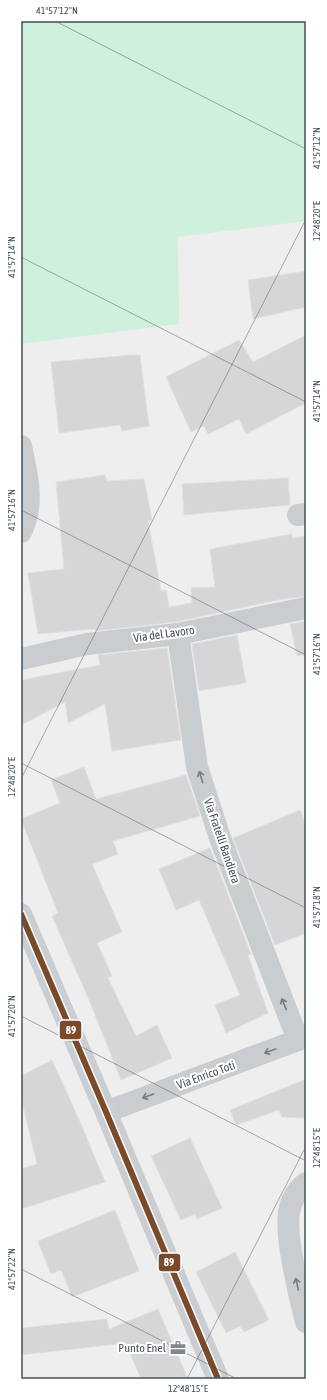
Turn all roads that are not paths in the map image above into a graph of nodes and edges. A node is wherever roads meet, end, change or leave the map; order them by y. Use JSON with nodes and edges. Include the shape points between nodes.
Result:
{"nodes":[{"id":1,"x":21,"y":446,"type":"edge"},
{"id":2,"x":21,"y":532,"type":"edge"},
{"id":3,"x":306,"y":608,"type":"edge"},
{"id":4,"x":178,"y":634,"type":"junction"},
{"id":5,"x":21,"y":659,"type":"edge"},
{"id":6,"x":21,"y":914,"type":"edge"},
{"id":7,"x":302,"y":1039,"type":"edge"},
{"id":8,"x":106,"y":1112,"type":"junction"},
{"id":9,"x":306,"y":1183,"type":"edge"},
{"id":10,"x":306,"y":1322,"type":"edge"},
{"id":11,"x":218,"y":1379,"type":"edge"}],
"edges":[{"from":1,"to":2,"type":"street","via":[[28,489],[27,514]]},
{"from":3,"to":4,"type":"street","name":"Via del Lavoro"},
{"from":4,"to":5,"type":"street","name":"Via del Lavoro","via":[[87,644]]},
{"from":7,"to":4,"type":"street","name":"Via Fratelli Bandiera","one_way":true,"via":[[220,838],[198,767]]},
{"from":6,"to":8,"type":"main road"},
{"from":7,"to":8,"type":"street","name":"Via Enrico Toti","one_way":true},
{"from":8,"to":11,"type":"main road"},
{"from":10,"to":9,"type":"street","one_way":true,"via":[[288,1232],[293,1198]]}]}
